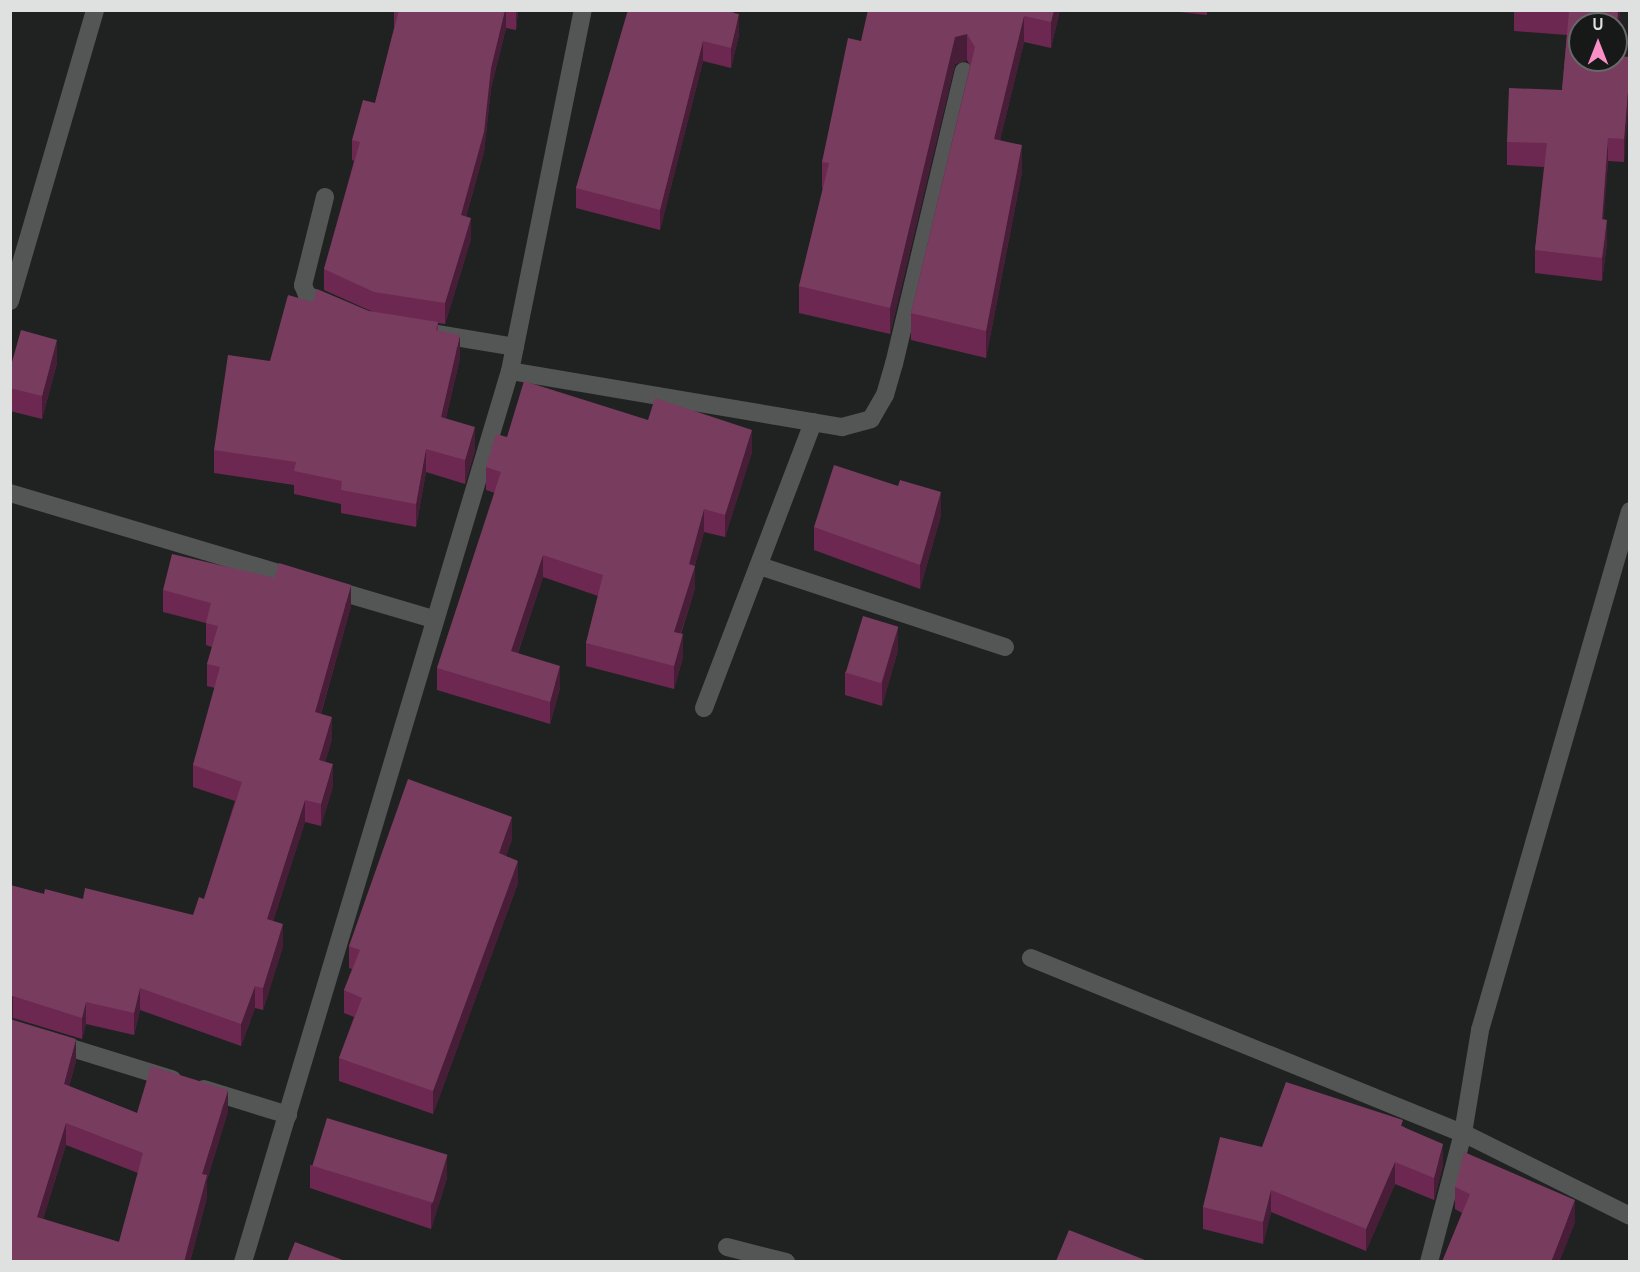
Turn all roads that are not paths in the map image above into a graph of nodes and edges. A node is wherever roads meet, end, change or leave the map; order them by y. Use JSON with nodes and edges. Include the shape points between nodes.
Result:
{"nodes":[{"id":1,"x":95,"y":10,"type":"edge"},
{"id":2,"x":583,"y":10,"type":"edge"},
{"id":3,"x":964,"y":71,"type":"dead end"},
{"id":4,"x":326,"y":197,"type":"dead end"},
{"id":5,"x":10,"y":301,"type":"edge"},
{"id":6,"x":350,"y":313,"type":"edge"},
{"id":7,"x":415,"y":330,"type":"edge"},
{"id":8,"x":515,"y":347,"type":"junction"},
{"id":9,"x":510,"y":372,"type":"junction"},
{"id":10,"x":813,"y":422,"type":"junction"},
{"id":11,"x":10,"y":493,"type":"edge"},
{"id":12,"x":1629,"y":511,"type":"edge"},
{"id":13,"x":760,"y":566,"type":"junction"},
{"id":14,"x":433,"y":619,"type":"junction"},
{"id":15,"x":1005,"y":647,"type":"dead end"},
{"id":16,"x":704,"y":708,"type":"dead end"},
{"id":17,"x":1031,"y":958,"type":"dead end"},
{"id":18,"x":10,"y":1029,"type":"edge"},
{"id":19,"x":288,"y":1115,"type":"junction"},
{"id":20,"x":1463,"y":1132,"type":"junction"},
{"id":21,"x":1629,"y":1216,"type":"edge"},
{"id":22,"x":727,"y":1247,"type":"dead end"},
{"id":23,"x":243,"y":1262,"type":"edge"},
{"id":24,"x":786,"y":1262,"type":"edge"},
{"id":25,"x":1429,"y":1262,"type":"edge"}],
"edges":[{"from":1,"to":5,"type":"street"},
{"from":2,"to":8,"type":"street"},
{"from":3,"to":10,"type":"street","via":[[885,395],[871,419],[842,427]]},
{"from":4,"to":6,"type":"street","via":[[303,285],[307,294]]},
{"from":7,"to":8,"type":"street"},
{"from":8,"to":9,"type":"street"},
{"from":9,"to":10,"type":"street"},
{"from":9,"to":14,"type":"street"},
{"from":10,"to":13,"type":"street"},
{"from":11,"to":14,"type":"street"},
{"from":12,"to":20,"type":"street","via":[[1480,1030]]},
{"from":13,"to":15,"type":"street"},
{"from":13,"to":16,"type":"street"},
{"from":14,"to":19,"type":"street"},
{"from":17,"to":20,"type":"street"},
{"from":18,"to":19,"type":"street"},
{"from":19,"to":23,"type":"street"},
{"from":20,"to":21,"type":"street"},
{"from":20,"to":25,"type":"street"},
{"from":22,"to":24,"type":"street"}]}
